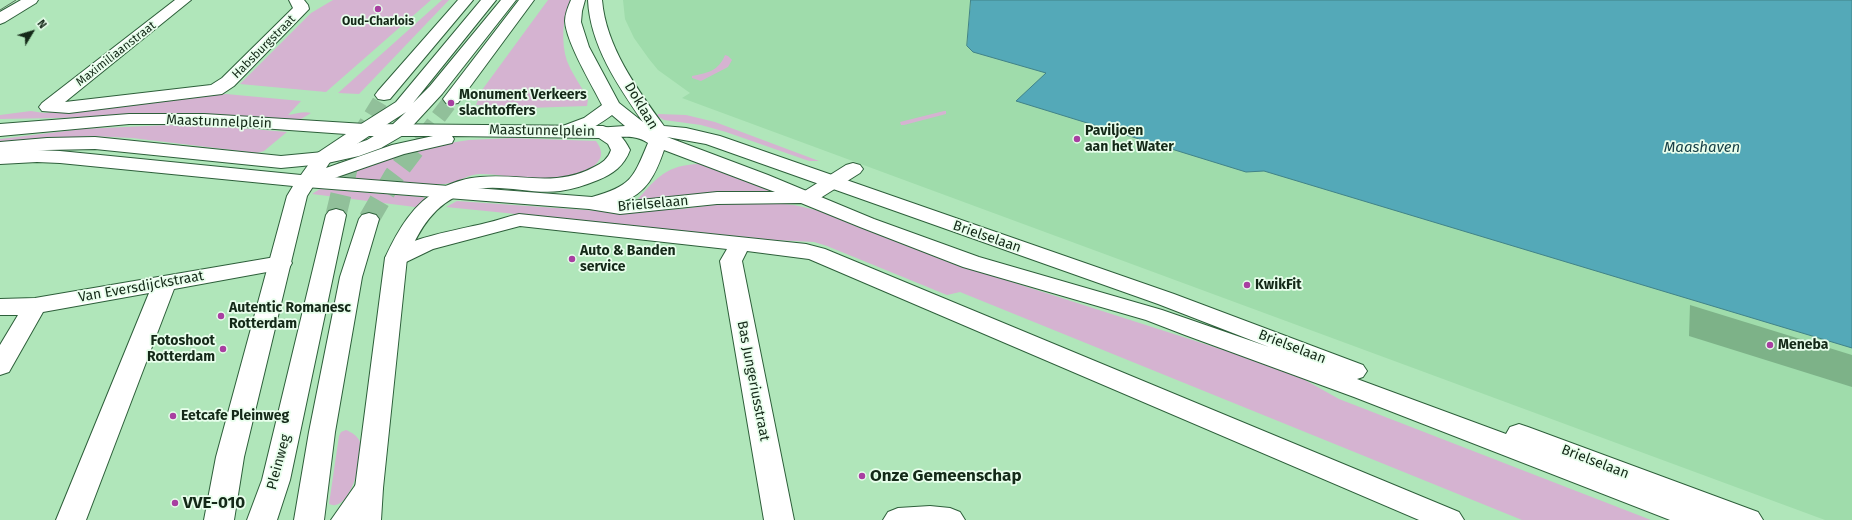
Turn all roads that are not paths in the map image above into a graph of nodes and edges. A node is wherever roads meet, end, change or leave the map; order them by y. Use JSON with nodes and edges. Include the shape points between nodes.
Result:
{"nodes":[{"id":1,"x":31,"y":0,"type":"edge"},
{"id":2,"x":184,"y":0,"type":"edge"},
{"id":3,"x":296,"y":0,"type":"edge"},
{"id":4,"x":466,"y":0,"type":"edge"},
{"id":5,"x":489,"y":0,"type":"edge"},
{"id":6,"x":509,"y":0,"type":"edge"},
{"id":7,"x":527,"y":0,"type":"edge"},
{"id":8,"x":578,"y":0,"type":"edge"},
{"id":9,"x":595,"y":0,"type":"edge"},
{"id":10,"x":0,"y":19,"type":"edge"},
{"id":11,"x":216,"y":90,"type":"joint"},
{"id":12,"x":384,"y":95,"type":"tunnel mouth"},
{"id":13,"x":452,"y":99,"type":"tunnel mouth"},
{"id":14,"x":612,"y":106,"type":"junction"},
{"id":15,"x":48,"y":107,"type":"joint"},
{"id":16,"x":0,"y":130,"type":"edge"},
{"id":17,"x":365,"y":130,"type":"junction"},
{"id":18,"x":398,"y":130,"type":"junction"},
{"id":19,"x":501,"y":130,"type":"junction"},
{"id":20,"x":567,"y":131,"type":"junction"},
{"id":21,"x":603,"y":132,"type":"junction"},
{"id":22,"x":652,"y":134,"type":"junction"},
{"id":23,"x":0,"y":148,"type":"edge"},
{"id":24,"x":700,"y":155,"type":"junction"},
{"id":25,"x":0,"y":158,"type":"edge"},
{"id":26,"x":323,"y":158,"type":"junction"},
{"id":27,"x":646,"y":175,"type":"junction"},
{"id":28,"x":842,"y":175,"type":"junction"},
{"id":29,"x":306,"y":180,"type":"junction"},
{"id":30,"x":451,"y":192,"type":"junction"},
{"id":31,"x":807,"y":198,"type":"junction"},
{"id":32,"x":589,"y":203,"type":"junction"},
{"id":33,"x":336,"y":215,"type":"tunnel mouth"},
{"id":34,"x":369,"y":219,"type":"tunnel mouth"},
{"id":35,"x":740,"y":244,"type":"junction"},
{"id":36,"x":396,"y":258,"type":"junction"},
{"id":37,"x":281,"y":263,"type":"junction"},
{"id":38,"x":165,"y":282,"type":"junction"},
{"id":39,"x":35,"y":306,"type":"junction"},
{"id":40,"x":0,"y":307,"type":"edge"},
{"id":41,"x":0,"y":366,"type":"edge"},
{"id":42,"x":369,"y":488,"type":"junction"},
{"id":43,"x":71,"y":520,"type":"edge"},
{"id":44,"x":219,"y":520,"type":"edge"},
{"id":45,"x":262,"y":520,"type":"edge"},
{"id":46,"x":309,"y":520,"type":"edge"},
{"id":47,"x":346,"y":520,"type":"edge"},
{"id":48,"x":366,"y":520,"type":"edge"},
{"id":49,"x":779,"y":520,"type":"edge"},
{"id":50,"x":898,"y":520,"type":"edge"},
{"id":51,"x":950,"y":520,"type":"edge"},
{"id":52,"x":1449,"y":520,"type":"edge"},
{"id":53,"x":1702,"y":520,"type":"edge"},
{"id":54,"x":1748,"y":520,"type":"edge"}],
"edges":[{"from":1,"to":10,"type":"main road"},
{"from":2,"to":15,"type":"main road","name":"Maximiliaanstraat"},
{"from":3,"to":11,"type":"main road","name":"Habsburgstraat","via":[[301,9],[228,82]]},
{"from":4,"to":12,"type":"main road"},
{"from":5,"to":17,"type":"main road","via":[[402,106]]},
{"from":6,"to":18,"type":"main road","via":[[432,94]]},
{"from":7,"to":13,"type":"main road"},
{"from":8,"to":14,"type":"main road","name":"Doklaan","via":[[573,22],[581,47]]},
{"from":9,"to":22,"type":"main road","name":"Doklaan","via":[[597,24]]},
{"from":11,"to":15,"type":"main road","name":"Maastunnelplein","via":[[68,108]]},
{"from":14,"to":20,"type":"main road","name":"Doklaan","via":[[590,122]]},
{"from":14,"to":22,"type":"main road","name":"Doklaan"},
{"from":16,"to":17,"type":"main road","name":"Maastunnelplein","via":[[73,122],[204,119]]},
{"from":17,"to":18,"type":"main road","name":"Maastunnelplein"},
{"from":17,"to":26,"type":"main road"},
{"from":18,"to":19,"type":"main road","name":"Maastunnelplein"},
{"from":18,"to":26,"type":"main road","via":[[374,144]]},
{"from":19,"to":20,"type":"main road","name":"Maastunnelplein"},
{"from":19,"to":29,"type":"main road","via":[[399,149]]},
{"from":20,"to":21,"type":"main road","name":"Maastunnelplein"},
{"from":21,"to":22,"type":"main road","name":"Brielselaan"},
{"from":21,"to":30,"type":"main road","name":"Maastunnelplein","via":[[619,144],[620,153],[609,167],[586,178],[559,185],[479,183]]},
{"from":22,"to":24,"type":"main road","name":"Brielselaan"},
{"from":22,"to":27,"type":"main road","name":"Doklaan"},
{"from":22,"to":28,"type":"main road","name":"Brielselaan","via":[[689,134]]},
{"from":23,"to":26,"type":"main road","via":[[95,143],[281,162]]},
{"from":24,"to":27,"type":"main road","via":[[679,156]]},
{"from":24,"to":31,"type":"main road","name":"Brielselaan"},
{"from":25,"to":29,"type":"main road","name":"Maastunnelplein","via":[[60,157]]},
{"from":26,"to":29,"type":"main road"},
{"from":27,"to":32,"type":"main road","via":[[622,195]]},
{"from":28,"to":31,"type":"main road"},
{"from":28,"to":54,"type":"main road","name":"Brielselaan"},
{"from":29,"to":30,"type":"main road","name":"Maastunnelplein"},
{"from":29,"to":37,"type":"main road","via":[[295,201]]},
{"from":30,"to":32,"type":"main road","name":"Brielselaan"},
{"from":30,"to":36,"type":"main road","name":"Maastunnelplein","via":[[427,209],[409,229]]},
{"from":31,"to":32,"type":"main road","name":"Brielselaan","via":[[717,198],[620,208]]},
{"from":31,"to":53,"type":"main road","name":"Brielselaan","via":[[971,262],[1154,315],[1193,329]]},
{"from":33,"to":45,"type":"main road","name":"Pleinweg","via":[[276,480]]},
{"from":34,"to":46,"type":"main road","via":[[350,277]]},
{"from":35,"to":36,"type":"main road","via":[[519,220],[426,244]]},
{"from":35,"to":49,"type":"main road","name":"Bas Jungeriusstraat","via":[[730,261]]},
{"from":35,"to":52,"type":"main road","via":[[817,254]]},
{"from":36,"to":42,"type":"main road"},
{"from":37,"to":38,"type":"main road","name":"Van Eversdijckstraat"},
{"from":37,"to":44,"type":"main road","via":[[230,457]]},
{"from":38,"to":39,"type":"main road","name":"Van Eversdijckstraat"},
{"from":38,"to":43,"type":"main road"},
{"from":39,"to":40,"type":"main road","name":"Van Eversdijckstraat"},
{"from":39,"to":41,"type":"main road"},
{"from":42,"to":47,"type":"main road"},
{"from":42,"to":48,"type":"main road"},
{"from":50,"to":51,"type":"main road"}]}
